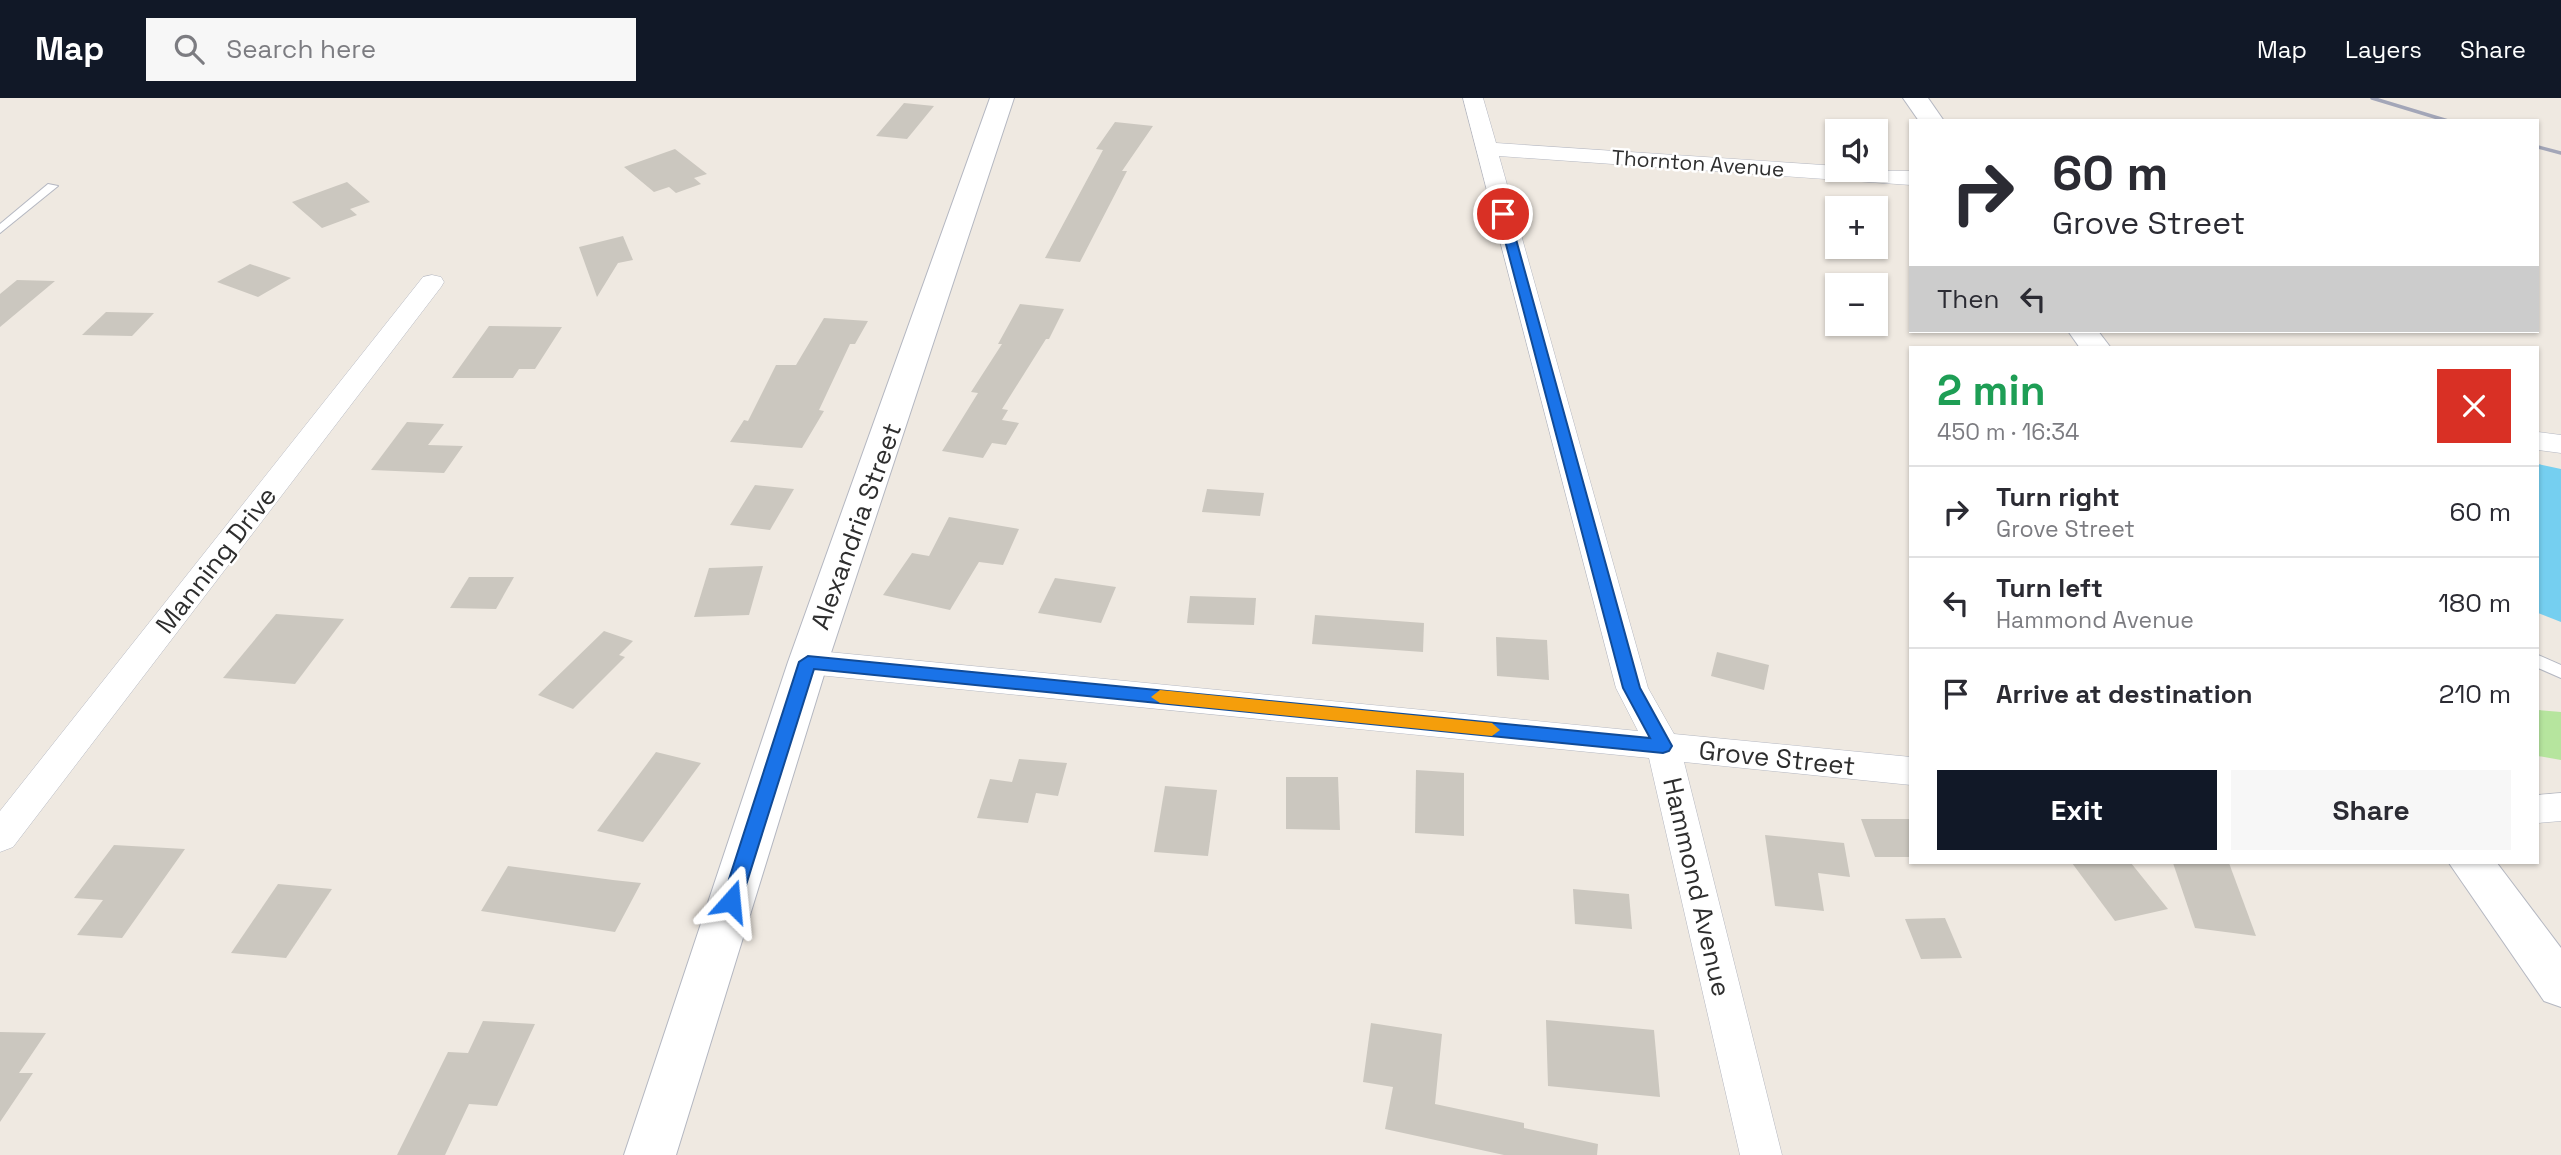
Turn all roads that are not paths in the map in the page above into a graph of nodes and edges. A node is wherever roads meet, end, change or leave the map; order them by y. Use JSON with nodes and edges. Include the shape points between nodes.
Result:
{"nodes":[{"id":1,"x":1002,"y":98,"type":"edge"},
{"id":2,"x":1473,"y":98,"type":"edge"},
{"id":3,"x":1915,"y":98,"type":"edge"},
{"id":4,"x":1931,"y":119,"type":"edge"},
{"id":5,"x":1485,"y":149,"type":"junction"},
{"id":6,"x":1909,"y":178,"type":"edge"},
{"id":7,"x":52,"y":186,"type":"dead end"},
{"id":8,"x":0,"y":230,"type":"edge"},
{"id":9,"x":432,"y":282,"type":"dead end"},
{"id":10,"x":2539,"y":441,"type":"edge"},
{"id":11,"x":2561,"y":444,"type":"edge"},
{"id":12,"x":2539,"y":661,"type":"edge"},
{"id":13,"x":808,"y":662,"type":"junction"},
{"id":14,"x":2561,"y":672,"type":"edge"},
{"id":15,"x":1663,"y":746,"type":"junction"},
{"id":16,"x":1909,"y":771,"type":"edge"},
{"id":17,"x":2561,"y":807,"type":"edge"},
{"id":18,"x":2539,"y":809,"type":"edge"},
{"id":19,"x":0,"y":837,"type":"edge"},
{"id":20,"x":2472,"y":864,"type":"edge"},
{"id":21,"x":2561,"y":986,"type":"edge"},
{"id":22,"x":650,"y":1155,"type":"edge"},
{"id":23,"x":1761,"y":1155,"type":"edge"}],
"edges":[{"from":1,"to":13,"type":"street","name":"Alexandria Street"},
{"from":2,"to":5,"type":"street","name":"Hammond Avenue"},
{"from":3,"to":4,"type":"street"},
{"from":5,"to":6,"type":"street","name":"Thornton Avenue"},
{"from":5,"to":15,"type":"street","name":"Hammond Avenue","via":[[1632,688]]},
{"from":7,"to":8,"type":"lane"},
{"from":9,"to":19,"type":"street","name":"Manning Drive"},
{"from":10,"to":11,"type":"street"},
{"from":12,"to":14,"type":"lane"},
{"from":13,"to":15,"type":"street","name":"Grove Street"},
{"from":13,"to":22,"type":"street","name":"Alexandria Street"},
{"from":15,"to":16,"type":"street","name":"Grove Street"},
{"from":15,"to":23,"type":"street","name":"Hammond Avenue"},
{"from":17,"to":18,"type":"street"},
{"from":20,"to":21,"type":"street"}]}
